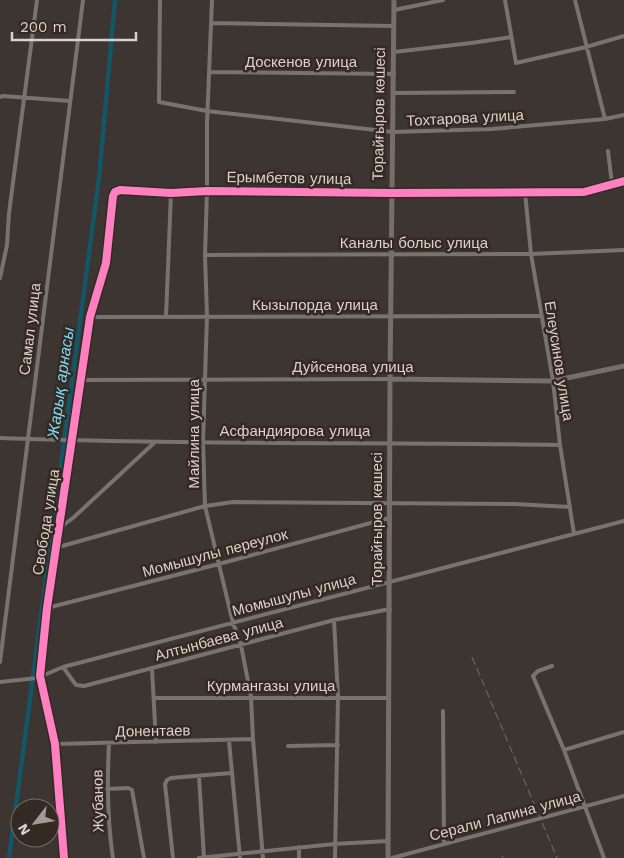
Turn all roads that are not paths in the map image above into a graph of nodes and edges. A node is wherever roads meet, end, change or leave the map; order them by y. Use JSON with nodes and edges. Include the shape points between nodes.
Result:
{"nodes":[{"id":1,"x":36,"y":0,"type":"edge"},
{"id":2,"x":83,"y":0,"type":"edge"},
{"id":3,"x":160,"y":0,"type":"edge"},
{"id":4,"x":212,"y":0,"type":"edge"},
{"id":5,"x":394,"y":0,"type":"edge"},
{"id":6,"x":443,"y":0,"type":"edge"},
{"id":7,"x":505,"y":0,"type":"edge"},
{"id":8,"x":575,"y":0,"type":"edge"},
{"id":9,"x":394,"y":10,"type":"junction"},
{"id":10,"x":211,"y":23,"type":"junction"},
{"id":11,"x":394,"y":26,"type":"junction"},
{"id":12,"x":624,"y":36,"type":"edge"},
{"id":13,"x":512,"y":37,"type":"junction"},
{"id":14,"x":586,"y":48,"type":"junction"},
{"id":15,"x":394,"y":52,"type":"junction"},
{"id":16,"x":209,"y":72,"type":"junction"},
{"id":17,"x":394,"y":74,"type":"junction"},
{"id":18,"x":514,"y":92,"type":"dead end"},
{"id":19,"x":393,"y":93,"type":"junction"},
{"id":20,"x":0,"y":97,"type":"edge"},
{"id":21,"x":25,"y":98,"type":"junction"},
{"id":22,"x":70,"y":101,"type":"junction"},
{"id":23,"x":207,"y":111,"type":"junction"},
{"id":24,"x":624,"y":115,"type":"edge"},
{"id":25,"x":605,"y":119,"type":"junction"},
{"id":26,"x":393,"y":132,"type":"junction"},
{"id":27,"x":608,"y":151,"type":"dead end"},
{"id":28,"x":624,"y":181,"type":"edge"},
{"id":29,"x":612,"y":184,"type":"junction"},
{"id":30,"x":207,"y":191,"type":"junction"},
{"id":31,"x":115,"y":192,"type":"joint"},
{"id":32,"x":525,"y":192,"type":"junction"},
{"id":33,"x":171,"y":193,"type":"junction"},
{"id":34,"x":392,"y":193,"type":"junction"},
{"id":35,"x":624,"y":250,"type":"edge"},
{"id":36,"x":391,"y":254,"type":"junction"},
{"id":37,"x":532,"y":254,"type":"junction"},
{"id":38,"x":205,"y":255,"type":"junction"},
{"id":39,"x":0,"y":278,"type":"edge"},
{"id":40,"x":207,"y":316,"type":"junction"},
{"id":41,"x":541,"y":316,"type":"junction"},
{"id":42,"x":90,"y":317,"type":"junction"},
{"id":43,"x":166,"y":317,"type":"junction"},
{"id":44,"x":391,"y":317,"type":"junction"},
{"id":45,"x":624,"y":366,"type":"edge"},
{"id":46,"x":204,"y":379,"type":"junction"},
{"id":47,"x":390,"y":379,"type":"junction"},
{"id":48,"x":81,"y":380,"type":"junction"},
{"id":49,"x":552,"y":381,"type":"junction"},
{"id":50,"x":0,"y":438,"type":"edge"},
{"id":51,"x":29,"y":439,"type":"junction"},
{"id":52,"x":73,"y":440,"type":"junction"},
{"id":53,"x":155,"y":442,"type":"junction"},
{"id":54,"x":204,"y":442,"type":"junction"},
{"id":55,"x":390,"y":443,"type":"junction"},
{"id":56,"x":560,"y":445,"type":"junction"},
{"id":57,"x":389,"y":504,"type":"junction"},
{"id":58,"x":205,"y":506,"type":"junction"},
{"id":59,"x":570,"y":507,"type":"junction"},
{"id":60,"x":389,"y":518,"type":"junction"},
{"id":61,"x":624,"y":522,"type":"edge"},
{"id":62,"x":58,"y":529,"type":"junction"},
{"id":63,"x":574,"y":534,"type":"junction"},
{"id":64,"x":55,"y":548,"type":"junction"},
{"id":65,"x":219,"y":564,"type":"junction"},
{"id":66,"x":389,"y":582,"type":"junction"},
{"id":67,"x":47,"y":608,"type":"junction"},
{"id":68,"x":390,"y":609,"type":"junction"},
{"id":69,"x":334,"y":620,"type":"junction"},
{"id":70,"x":233,"y":623,"type":"junction"},
{"id":71,"x":241,"y":645,"type":"junction"},
{"id":72,"x":0,"y":662,"type":"edge"},
{"id":73,"x":552,"y":666,"type":"dead end"},
{"id":74,"x":63,"y":667,"type":"junction"},
{"id":75,"x":152,"y":669,"type":"junction"},
{"id":76,"x":39,"y":677,"type":"junction"},
{"id":77,"x":0,"y":682,"type":"edge"},
{"id":78,"x":251,"y":697,"type":"junction"},
{"id":79,"x":338,"y":697,"type":"junction"},
{"id":80,"x":154,"y":698,"type":"junction"},
{"id":81,"x":389,"y":698,"type":"junction"},
{"id":82,"x":443,"y":711,"type":"dead end"},
{"id":83,"x":624,"y":732,"type":"edge"},
{"id":84,"x":253,"y":740,"type":"junction"},
{"id":85,"x":229,"y":741,"type":"junction"},
{"id":86,"x":156,"y":742,"type":"junction"},
{"id":87,"x":109,"y":743,"type":"junction"},
{"id":88,"x":55,"y":744,"type":"junction"},
{"id":89,"x":338,"y":745,"type":"junction"},
{"id":90,"x":288,"y":746,"type":"dead end"},
{"id":91,"x":564,"y":750,"type":"junction"},
{"id":92,"x":231,"y":773,"type":"junction"},
{"id":93,"x":199,"y":776,"type":"junction"},
{"id":94,"x":107,"y":789,"type":"junction"},
{"id":95,"x":624,"y":796,"type":"edge"},
{"id":96,"x":585,"y":807,"type":"junction"},
{"id":97,"x":388,"y":841,"type":"junction"},
{"id":98,"x":334,"y":844,"type":"junction"},
{"id":99,"x":444,"y":844,"type":"junction"},
{"id":100,"x":298,"y":847,"type":"junction"},
{"id":101,"x":263,"y":851,"type":"junction"},
{"id":102,"x":240,"y":855,"type":"edge"},
{"id":103,"x":64,"y":858,"type":"edge"},
{"id":104,"x":112,"y":858,"type":"edge"},
{"id":105,"x":144,"y":858,"type":"edge"},
{"id":106,"x":173,"y":858,"type":"edge"},
{"id":107,"x":199,"y":858,"type":"edge"},
{"id":108,"x":204,"y":858,"type":"edge"},
{"id":109,"x":264,"y":858,"type":"edge"},
{"id":110,"x":299,"y":858,"type":"edge"},
{"id":111,"x":335,"y":858,"type":"edge"},
{"id":112,"x":388,"y":858,"type":"edge"},
{"id":113,"x":392,"y":858,"type":"edge"},
{"id":114,"x":604,"y":858,"type":"edge"}],
"edges":[{"from":1,"to":21,"type":"street"},
{"from":2,"to":22,"type":"street","name":"Самал улица"},
{"from":3,"to":23,"type":"street","name":"Тохтарова улица","via":[[159,102]]},
{"from":4,"to":10,"type":"street","name":"Майлина улица"},
{"from":5,"to":9,"type":"street","name":"Торайғыров көшесі"},
{"from":6,"to":9,"type":"street"},
{"from":7,"to":13,"type":"street"},
{"from":8,"to":14,"type":"street"},
{"from":9,"to":11,"type":"street","name":"Торайғыров көшесі"},
{"from":10,"to":11,"type":"street"},
{"from":10,"to":16,"type":"street","name":"Майлина улица"},
{"from":11,"to":15,"type":"street","name":"Торайғыров көшесі"},
{"from":12,"to":14,"type":"street"},
{"from":13,"to":14,"type":"street","via":[[516,63]]},
{"from":13,"to":15,"type":"street"},
{"from":14,"to":25,"type":"street"},
{"from":15,"to":17,"type":"street","name":"Торайғыров көшесі"},
{"from":16,"to":17,"type":"street","name":"Доскенов улица"},
{"from":16,"to":23,"type":"street","name":"Майлина улица"},
{"from":17,"to":19,"type":"street","name":"Торайғыров көшесі"},
{"from":18,"to":19,"type":"street"},
{"from":19,"to":26,"type":"street","name":"Торайғыров көшесі"},
{"from":20,"to":21,"type":"street"},
{"from":21,"to":22,"type":"street"},
{"from":21,"to":39,"type":"street"},
{"from":22,"to":51,"type":"street","name":"Самал улица"},
{"from":23,"to":26,"type":"street","name":"Тохтарова улица"},
{"from":23,"to":30,"type":"street","name":"Майлина улица"},
{"from":24,"to":25,"type":"street","name":"Тохтарова улица"},
{"from":25,"to":26,"type":"street","name":"Тохтарова улица","via":[[492,129]]},
{"from":26,"to":34,"type":"street","name":"Торайғыров көшесі"},
{"from":27,"to":29,"type":"street"},
{"from":28,"to":29,"type":"street","name":"Ерымбетов улица"},
{"from":29,"to":32,"type":"street","name":"Ерымбетов улица","via":[[584,192]]},
{"from":30,"to":33,"type":"street","name":"Ерымбетов улица"},
{"from":30,"to":34,"type":"street","name":"Ерымбетов улица"},
{"from":30,"to":38,"type":"street","name":"Майлина улица"},
{"from":31,"to":33,"type":"street","name":"Ерымбетов улица"},
{"from":31,"to":42,"type":"street","name":"Свобода улица","via":[[106,263]]},
{"from":32,"to":34,"type":"street","name":"Ерымбетов улица"},
{"from":32,"to":37,"type":"street","name":"Елеусинов улица"},
{"from":33,"to":43,"type":"street"},
{"from":34,"to":36,"type":"street","name":"Торайғыров көшесі"},
{"from":35,"to":37,"type":"street","name":"Каналы болыс улица"},
{"from":36,"to":37,"type":"street","name":"Каналы болыс улица"},
{"from":36,"to":38,"type":"street","name":"Каналы болыс улица"},
{"from":36,"to":44,"type":"street","name":"Торайғыров көшесі"},
{"from":37,"to":41,"type":"street","name":"Елеусинов улица"},
{"from":38,"to":40,"type":"street","name":"Майлина улица"},
{"from":40,"to":43,"type":"street","name":"Кызылорда улица"},
{"from":40,"to":44,"type":"street","name":"Кызылорда улица"},
{"from":40,"to":46,"type":"street","name":"Майлина улица"},
{"from":41,"to":44,"type":"street","name":"Кызылорда улица"},
{"from":41,"to":49,"type":"street","name":"Елеусинов улица"},
{"from":42,"to":43,"type":"street","name":"Кызылорда улица"},
{"from":42,"to":48,"type":"street","name":"Свобода улица"},
{"from":44,"to":47,"type":"street","name":"Торайғыров көшесі"},
{"from":45,"to":49,"type":"street","name":"Дуйсенова улица"},
{"from":46,"to":47,"type":"street","name":"Дуйсенова улица"},
{"from":46,"to":48,"type":"street","name":"Дуйсенова улица"},
{"from":46,"to":54,"type":"street","name":"Майлина улица"},
{"from":47,"to":49,"type":"street","name":"Дуйсенова улица"},
{"from":47,"to":55,"type":"street","name":"Торайғыров көшесі"},
{"from":48,"to":52,"type":"street","name":"Свобода улица"},
{"from":49,"to":56,"type":"street","name":"Елеусинов улица"},
{"from":50,"to":51,"type":"street","name":"Асфандиярова улица"},
{"from":51,"to":52,"type":"street","name":"Асфандиярова улица"},
{"from":51,"to":72,"type":"street","name":"Самал улица"},
{"from":52,"to":53,"type":"street","name":"Асфандиярова улица"},
{"from":52,"to":62,"type":"street","name":"Свобода улица"},
{"from":53,"to":54,"type":"street","name":"Асфандиярова улица"},
{"from":53,"to":62,"type":"street","name":"Свобода улица"},
{"from":54,"to":55,"type":"street","name":"Асфандиярова улица"},
{"from":54,"to":58,"type":"street","name":"Майлина улица"},
{"from":55,"to":56,"type":"street","name":"Асфандиярова улица"},
{"from":55,"to":57,"type":"street","name":"Торайғыров көшесі"},
{"from":56,"to":59,"type":"street","name":"Елеусинов улица"},
{"from":57,"to":58,"type":"street","via":[[268,501]]},
{"from":57,"to":59,"type":"street"},
{"from":57,"to":60,"type":"street","name":"Торайғыров көшесі"},
{"from":58,"to":64,"type":"street"},
{"from":58,"to":65,"type":"street","name":"Майлина улица"},
{"from":59,"to":63,"type":"street","name":"Елеусинов улица"},
{"from":60,"to":65,"type":"street","name":"Момышулы переулок"},
{"from":60,"to":66,"type":"street","name":"Торайғыров көшесі"},
{"from":61,"to":63,"type":"street","name":"Момышулы улица"},
{"from":62,"to":64,"type":"street","name":"Свобода улица"},
{"from":63,"to":66,"type":"street","name":"Момышулы улица"},
{"from":64,"to":67,"type":"street","name":"Свобода улица"},
{"from":65,"to":67,"type":"street","name":"Момышулы переулок"},
{"from":65,"to":70,"type":"street","name":"Майлина улица"},
{"from":66,"to":68,"type":"street","name":"Торайғыров көшесі"},
{"from":66,"to":70,"type":"street","name":"Момышулы улица"},
{"from":67,"to":76,"type":"street","name":"Свобода улица"},
{"from":68,"to":69,"type":"street","name":"Алтынбаева улица"},
{"from":68,"to":81,"type":"street","name":"Торайғыров көшесі"},
{"from":69,"to":71,"type":"street","name":"Алтынбаева улица"},
{"from":69,"to":79,"type":"street"},
{"from":70,"to":71,"type":"street","name":"Майлина улица"},
{"from":70,"to":74,"type":"street","name":"Момышулы улица"},
{"from":71,"to":75,"type":"street","name":"Алтынбаева улица"},
{"from":71,"to":78,"type":"street","name":"Майлина улица"},
{"from":73,"to":91,"type":"street","via":[[533,676]]},
{"from":74,"to":75,"type":"street","name":"Алтынбаева улица","via":[[76,685],[84,686]]},
{"from":74,"to":76,"type":"street","name":"Момышулы улица"},
{"from":75,"to":80,"type":"street"},
{"from":76,"to":77,"type":"street","name":"Момышулы улица"},
{"from":76,"to":88,"type":"street","name":"Свобода улица"},
{"from":78,"to":79,"type":"street","name":"Курмангазы улица"},
{"from":78,"to":80,"type":"street","name":"Курмангазы улица"},
{"from":78,"to":84,"type":"street","name":"Майлина улица"},
{"from":79,"to":81,"type":"street","name":"Курмангазы улица"},
{"from":79,"to":89,"type":"street"},
{"from":80,"to":86,"type":"street"},
{"from":81,"to":97,"type":"street","name":"Торайғыров көшесі"},
{"from":82,"to":99,"type":"street"},
{"from":83,"to":91,"type":"street"},
{"from":84,"to":85,"type":"street","name":"Донентаев"},
{"from":84,"to":101,"type":"street","name":"Майлина улица"},
{"from":85,"to":86,"type":"street","name":"Донентаев"},
{"from":85,"to":92,"type":"street"},
{"from":86,"to":87,"type":"street","name":"Донентаев"},
{"from":87,"to":88,"type":"street","name":"Донентаев"},
{"from":87,"to":94,"type":"street","name":"Жубанов"},
{"from":88,"to":103,"type":"street","name":"Свобода улица"},
{"from":89,"to":90,"type":"street"},
{"from":89,"to":98,"type":"street"},
{"from":91,"to":96,"type":"street"},
{"from":92,"to":93,"type":"street"},
{"from":92,"to":102,"type":"street"},
{"from":93,"to":106,"type":"street","via":[[167,780]]},
{"from":93,"to":108,"type":"street"},
{"from":94,"to":104,"type":"street","name":"Жубанов"},
{"from":94,"to":105,"type":"street","via":[[132,790]]},
{"from":95,"to":96,"type":"street","name":"Серали Лапина улица"},
{"from":96,"to":99,"type":"street","name":"Серали Лапина улица"},
{"from":96,"to":114,"type":"street"},
{"from":97,"to":98,"type":"street"},
{"from":97,"to":112,"type":"street","name":"Торайғыров көшесі"},
{"from":98,"to":100,"type":"street"},
{"from":98,"to":111,"type":"street"},
{"from":99,"to":113,"type":"street","name":"Серали Лапина улица"},
{"from":100,"to":101,"type":"street"},
{"from":100,"to":110,"type":"street"},
{"from":101,"to":102,"type":"street"},
{"from":101,"to":109,"type":"street","name":"Майлина улица"},
{"from":102,"to":108,"type":"street"},
{"from":107,"to":108,"type":"street"}]}
